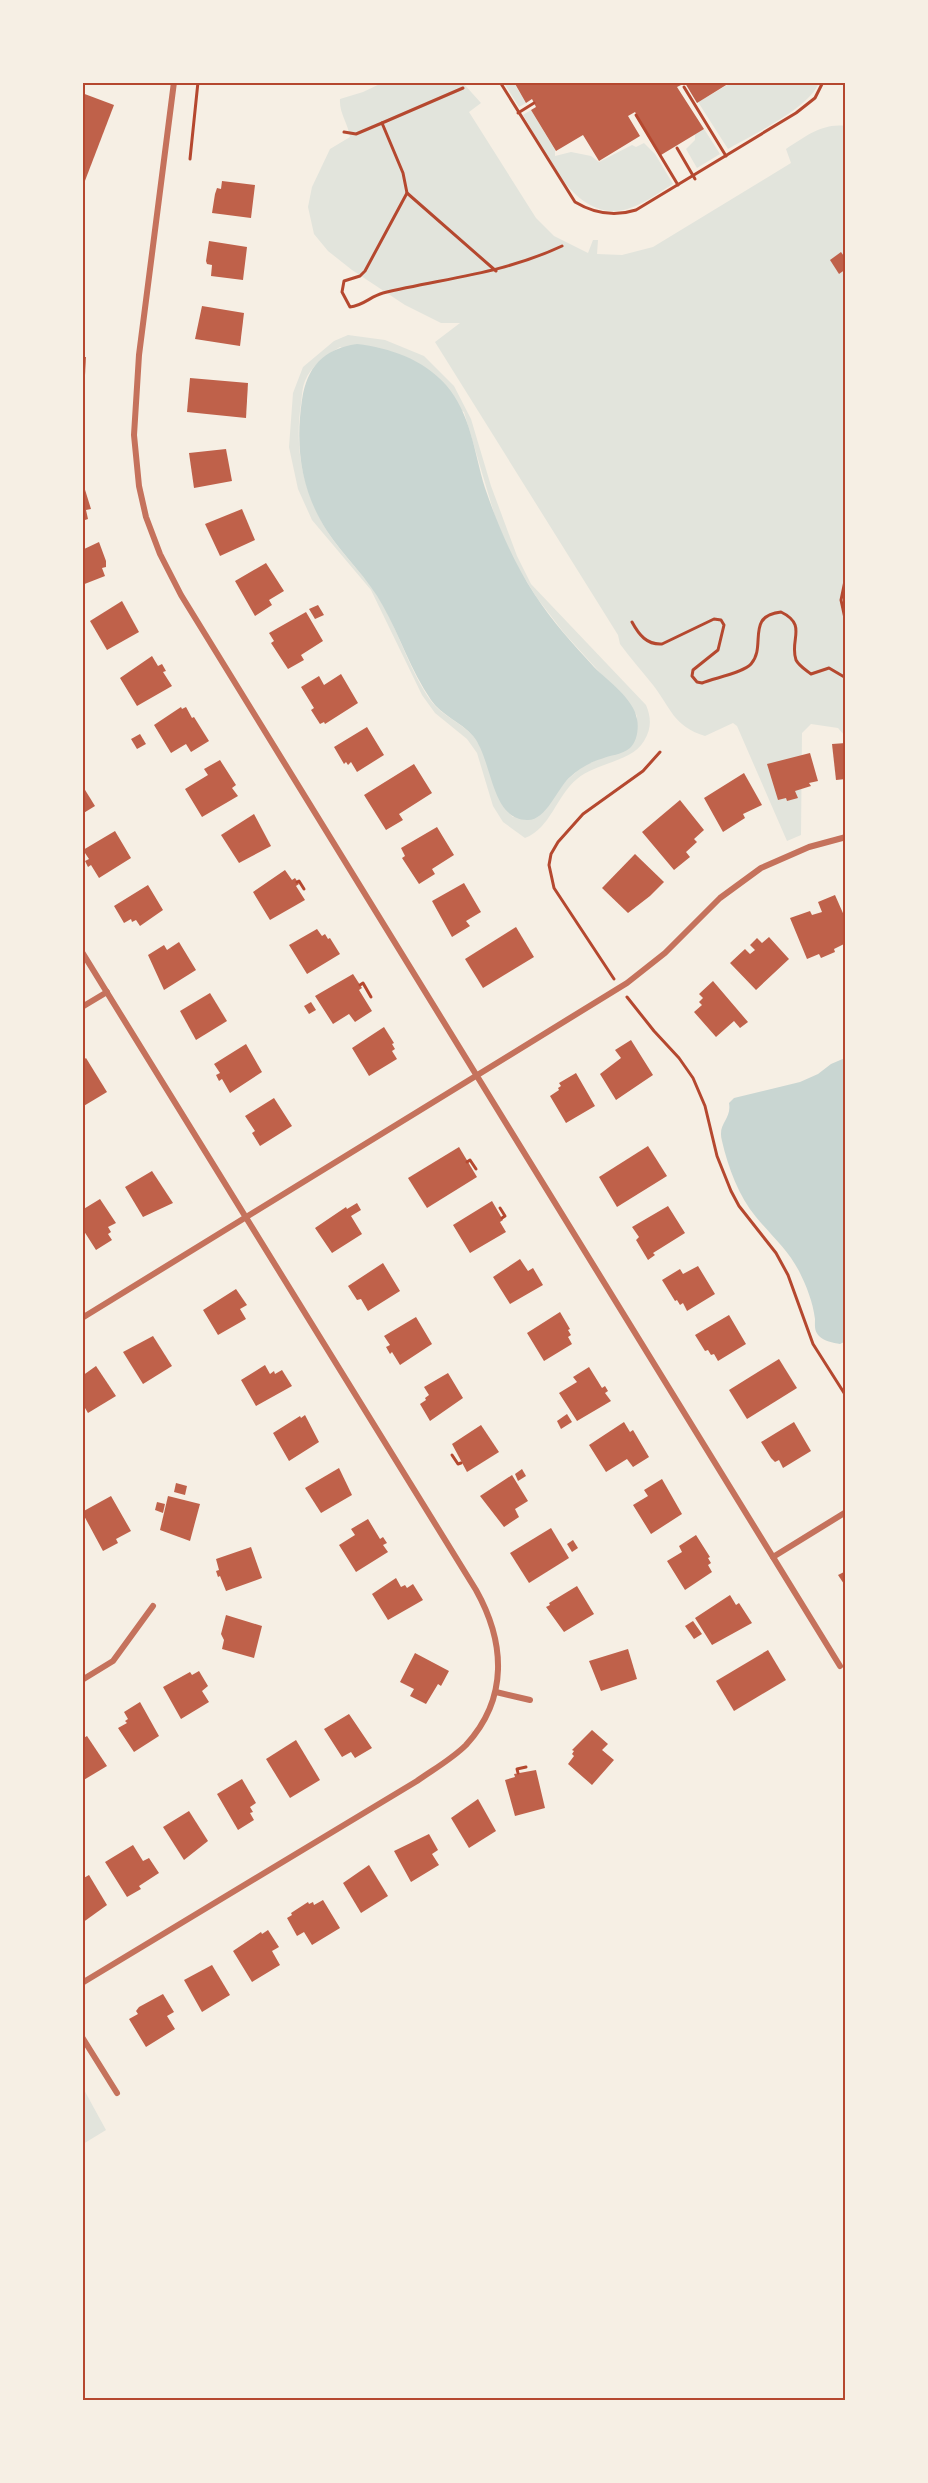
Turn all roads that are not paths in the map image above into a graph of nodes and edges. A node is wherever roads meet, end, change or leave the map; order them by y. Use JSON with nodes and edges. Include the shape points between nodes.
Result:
{"nodes":[{"id":1,"x":174,"y":82,"type":"edge"},
{"id":2,"x":846,"y":837,"type":"edge"},
{"id":3,"x":82,"y":952,"type":"edge"},
{"id":4,"x":107,"y":992,"type":"junction"},
{"id":5,"x":82,"y":1006,"type":"edge"},
{"id":6,"x":477,"y":1077,"type":"junction"},
{"id":7,"x":246,"y":1218,"type":"junction"},
{"id":8,"x":82,"y":1318,"type":"edge"},
{"id":9,"x":846,"y":1512,"type":"edge"},
{"id":10,"x":773,"y":1557,"type":"junction"},
{"id":11,"x":153,"y":1606,"type":"dead end"},
{"id":12,"x":840,"y":1666,"type":"dead end"},
{"id":13,"x":82,"y":1680,"type":"edge"},
{"id":14,"x":496,"y":1692,"type":"junction"},
{"id":15,"x":530,"y":1700,"type":"dead end"},
{"id":16,"x":82,"y":1983,"type":"edge"},
{"id":17,"x":82,"y":2037,"type":"edge"},
{"id":18,"x":117,"y":2093,"type":"dead end"}],
"edges":[{"from":1,"to":6,"type":"street","via":[[134,413],[136,465],[146,517],[181,595]]},
{"from":2,"to":6,"type":"street","via":[[809,847],[761,868],[720,898],[665,953],[627,983]]},
{"from":3,"to":4,"type":"street"},
{"from":4,"to":5,"type":"street"},
{"from":4,"to":7,"type":"street"},
{"from":6,"to":7,"type":"street"},
{"from":6,"to":10,"type":"street"},
{"from":7,"to":8,"type":"street"},
{"from":7,"to":14,"type":"street","via":[[483,1601],[497,1648]]},
{"from":9,"to":10,"type":"street"},
{"from":10,"to":12,"type":"street"},
{"from":11,"to":13,"type":"street","via":[[113,1661]]},
{"from":14,"to":15,"type":"street"},
{"from":14,"to":16,"type":"street","via":[[477,1731],[454,1756]]},
{"from":17,"to":18,"type":"street"}]}
